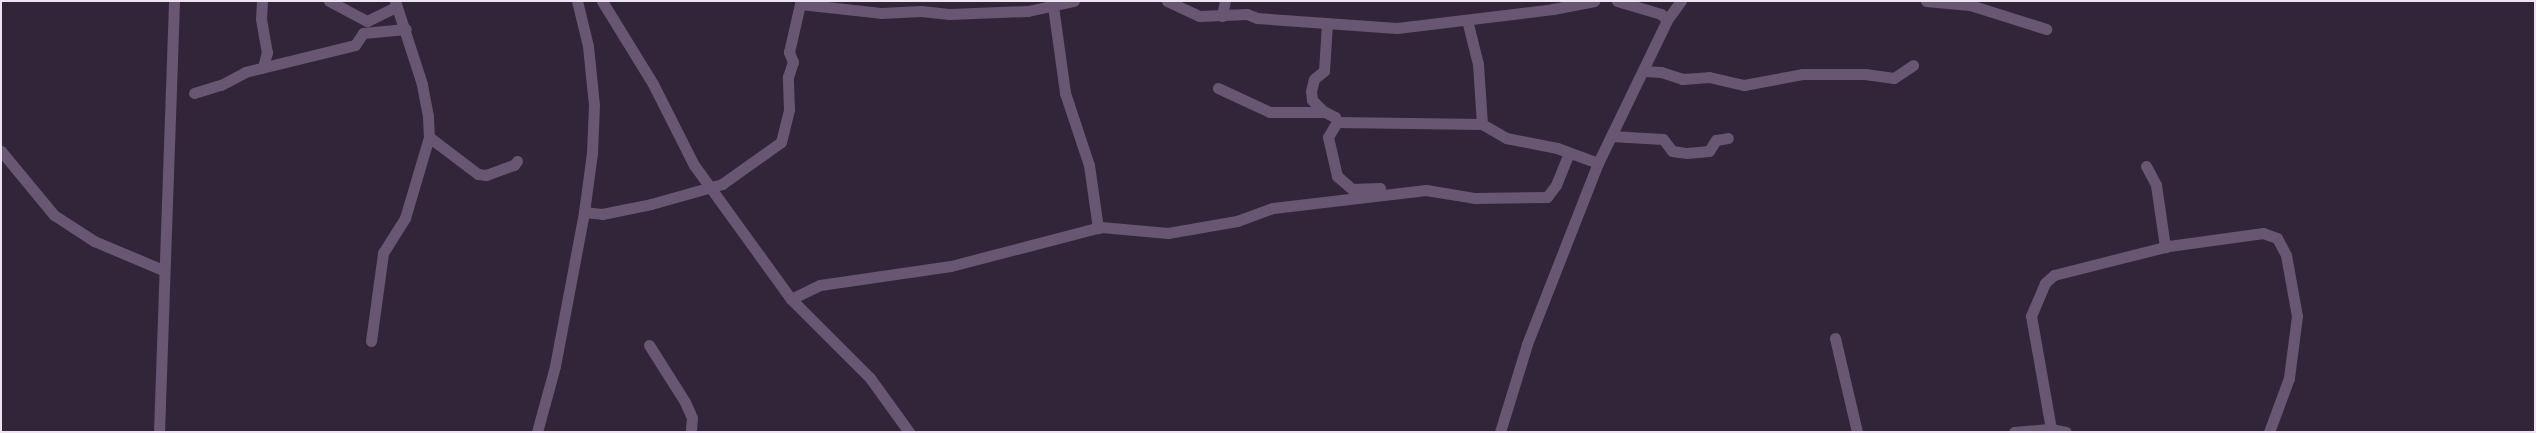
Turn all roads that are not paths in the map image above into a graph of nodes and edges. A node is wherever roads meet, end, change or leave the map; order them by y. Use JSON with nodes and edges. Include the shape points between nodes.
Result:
{"nodes":[{"id":1,"x":174,"y":1,"type":"edge"},
{"id":2,"x":262,"y":1,"type":"edge"},
{"id":3,"x":329,"y":1,"type":"edge"},
{"id":4,"x":577,"y":1,"type":"edge"},
{"id":5,"x":602,"y":1,"type":"edge"},
{"id":6,"x":788,"y":1,"type":"edge"},
{"id":7,"x":962,"y":1,"type":"edge"},
{"id":8,"x":1074,"y":1,"type":"edge"},
{"id":9,"x":1167,"y":1,"type":"edge"},
{"id":10,"x":1225,"y":1,"type":"edge"},
{"id":11,"x":1594,"y":1,"type":"edge"},
{"id":12,"x":1617,"y":1,"type":"edge"},
{"id":13,"x":1680,"y":1,"type":"edge"},
{"id":14,"x":1926,"y":1,"type":"edge"},
{"id":15,"x":396,"y":4,"type":"edge"},
{"id":16,"x":800,"y":4,"type":"junction"},
{"id":17,"x":1053,"y":6,"type":"junction"},
{"id":18,"x":965,"y":14,"type":"junction"},
{"id":19,"x":1222,"y":16,"type":"junction"},
{"id":20,"x":1468,"y":20,"type":"junction"},
{"id":21,"x":1667,"y":20,"type":"junction"},
{"id":22,"x":1327,"y":23,"type":"junction"},
{"id":23,"x":406,"y":29,"type":"junction"},
{"id":24,"x":2046,"y":29,"type":"dead end"},
{"id":25,"x":1913,"y":65,"type":"dead end"},
{"id":26,"x":263,"y":67,"type":"junction"},
{"id":27,"x":1643,"y":71,"type":"junction"},
{"id":28,"x":1218,"y":88,"type":"dead end"},
{"id":29,"x":194,"y":93,"type":"dead end"},
{"id":30,"x":1324,"y":112,"type":"junction"},
{"id":31,"x":1337,"y":122,"type":"junction"},
{"id":32,"x":1482,"y":124,"type":"junction"},
{"id":33,"x":1611,"y":136,"type":"junction"},
{"id":34,"x":429,"y":137,"type":"junction"},
{"id":35,"x":1728,"y":138,"type":"dead end"},
{"id":36,"x":1,"y":151,"type":"edge"},
{"id":37,"x":1569,"y":152,"type":"junction"},
{"id":38,"x":517,"y":161,"type":"dead end"},
{"id":39,"x":1598,"y":164,"type":"junction"},
{"id":40,"x":2146,"y":166,"type":"dead end"},
{"id":41,"x":711,"y":186,"type":"junction"},
{"id":42,"x":1426,"y":190,"type":"junction"},
{"id":43,"x":584,"y":212,"type":"junction"},
{"id":44,"x":1098,"y":228,"type":"junction"},
{"id":45,"x":2164,"y":247,"type":"junction"},
{"id":46,"x":163,"y":270,"type":"junction"},
{"id":47,"x":791,"y":299,"type":"junction"},
{"id":48,"x":1835,"y":338,"type":"dead end"},
{"id":49,"x":371,"y":342,"type":"dead end"},
{"id":50,"x":649,"y":345,"type":"dead end"},
{"id":51,"x":2051,"y":429,"type":"junction"},
{"id":52,"x":687,"y":431,"type":"edge"},
{"id":53,"x":159,"y":432,"type":"edge"},
{"id":54,"x":537,"y":432,"type":"edge"},
{"id":55,"x":908,"y":432,"type":"edge"},
{"id":56,"x":1500,"y":432,"type":"edge"},
{"id":57,"x":1857,"y":432,"type":"edge"},
{"id":58,"x":2014,"y":432,"type":"edge"},
{"id":59,"x":2066,"y":432,"type":"edge"},
{"id":60,"x":2269,"y":432,"type":"edge"}],
"edges":[{"from":1,"to":46,"type":"street"},
{"from":2,"to":26,"type":"street","via":[[261,19],[268,52]]},
{"from":3,"to":15,"type":"street","via":[[366,21]]},
{"from":4,"to":43,"type":"street","via":[[588,46],[594,105]]},
{"from":5,"to":41,"type":"street","via":[[652,84],[694,165]]},
{"from":6,"to":16,"type":"street"},
{"from":7,"to":18,"type":"street"},
{"from":8,"to":17,"type":"street"},
{"from":9,"to":19,"type":"street","via":[[1199,16]]},
{"from":10,"to":19,"type":"street"},
{"from":11,"to":20,"type":"street"},
{"from":12,"to":21,"type":"street","via":[[1661,14]]},
{"from":13,"to":21,"type":"street"},
{"from":14,"to":24,"type":"street","via":[[1970,5]]},
{"from":15,"to":23,"type":"street"},
{"from":16,"to":18,"type":"street","via":[[881,14],[921,11]]},
{"from":16,"to":41,"type":"street","via":[[789,52],[793,62],[788,77],[790,110],[781,142],[734,179]]},
{"from":17,"to":18,"type":"street","via":[[1028,11],[995,10]]},
{"from":17,"to":44,"type":"street","via":[[1065,93],[1089,165]]},
{"from":19,"to":22,"type":"street","via":[[1247,14],[1258,18]]},
{"from":20,"to":22,"type":"street","via":[[1397,28]]},
{"from":20,"to":32,"type":"street","via":[[1478,64]]},
{"from":21,"to":27,"type":"street"},
{"from":22,"to":30,"type":"street","via":[[1324,71],[1314,79],[1311,91],[1312,100]]},
{"from":23,"to":26,"type":"street","via":[[363,33],[355,45]]},
{"from":23,"to":34,"type":"street","via":[[428,116]]},
{"from":25,"to":27,"type":"street","via":[[1894,78],[1865,74],[1802,74],[1744,85],[1709,77],[1682,79],[1661,72]]},
{"from":26,"to":29,"type":"street"},
{"from":27,"to":33,"type":"street"},
{"from":28,"to":30,"type":"street","via":[[1270,112]]},
{"from":30,"to":31,"type":"street","via":[[1335,117]]},
{"from":31,"to":32,"type":"street"},
{"from":31,"to":42,"type":"street","via":[[1328,137],[1330,155],[1337,176],[1352,189],[1400,186]]},
{"from":32,"to":37,"type":"street","via":[[1506,138]]},
{"from":33,"to":35,"type":"street","via":[[1663,139],[1672,151],[1687,153],[1709,151],[1716,140]]},
{"from":33,"to":39,"type":"street"},
{"from":34,"to":38,"type":"street","via":[[478,174],[486,175]]},
{"from":34,"to":49,"type":"street","via":[[405,218],[383,253]]},
{"from":36,"to":46,"type":"street","via":[[54,215],[94,241]]},
{"from":37,"to":39,"type":"street"},
{"from":37,"to":42,"type":"street","via":[[1556,185],[1547,197],[1475,198]]},
{"from":39,"to":56,"type":"street","via":[[1527,344]]},
{"from":40,"to":45,"type":"street","via":[[2156,185]]},
{"from":41,"to":43,"type":"street","via":[[612,212]]},
{"from":41,"to":47,"type":"street"},
{"from":42,"to":44,"type":"street","via":[[1273,208],[1236,221],[1168,233],[1126,227]]},
{"from":43,"to":54,"type":"street","via":[[555,366]]},
{"from":44,"to":47,"type":"street","via":[[951,266],[820,285]]},
{"from":45,"to":51,"type":"street","via":[[2054,276],[2045,284],[2031,316]]},
{"from":45,"to":60,"type":"street","via":[[2264,233],[2277,238],[2286,256],[2297,316],[2290,378]]},
{"from":46,"to":53,"type":"street"},
{"from":47,"to":55,"type":"street","via":[[870,378]]},
{"from":48,"to":57,"type":"street"},
{"from":50,"to":52,"type":"street","via":[[685,402],[692,418]]},
{"from":51,"to":58,"type":"street"},
{"from":51,"to":59,"type":"street"}]}
